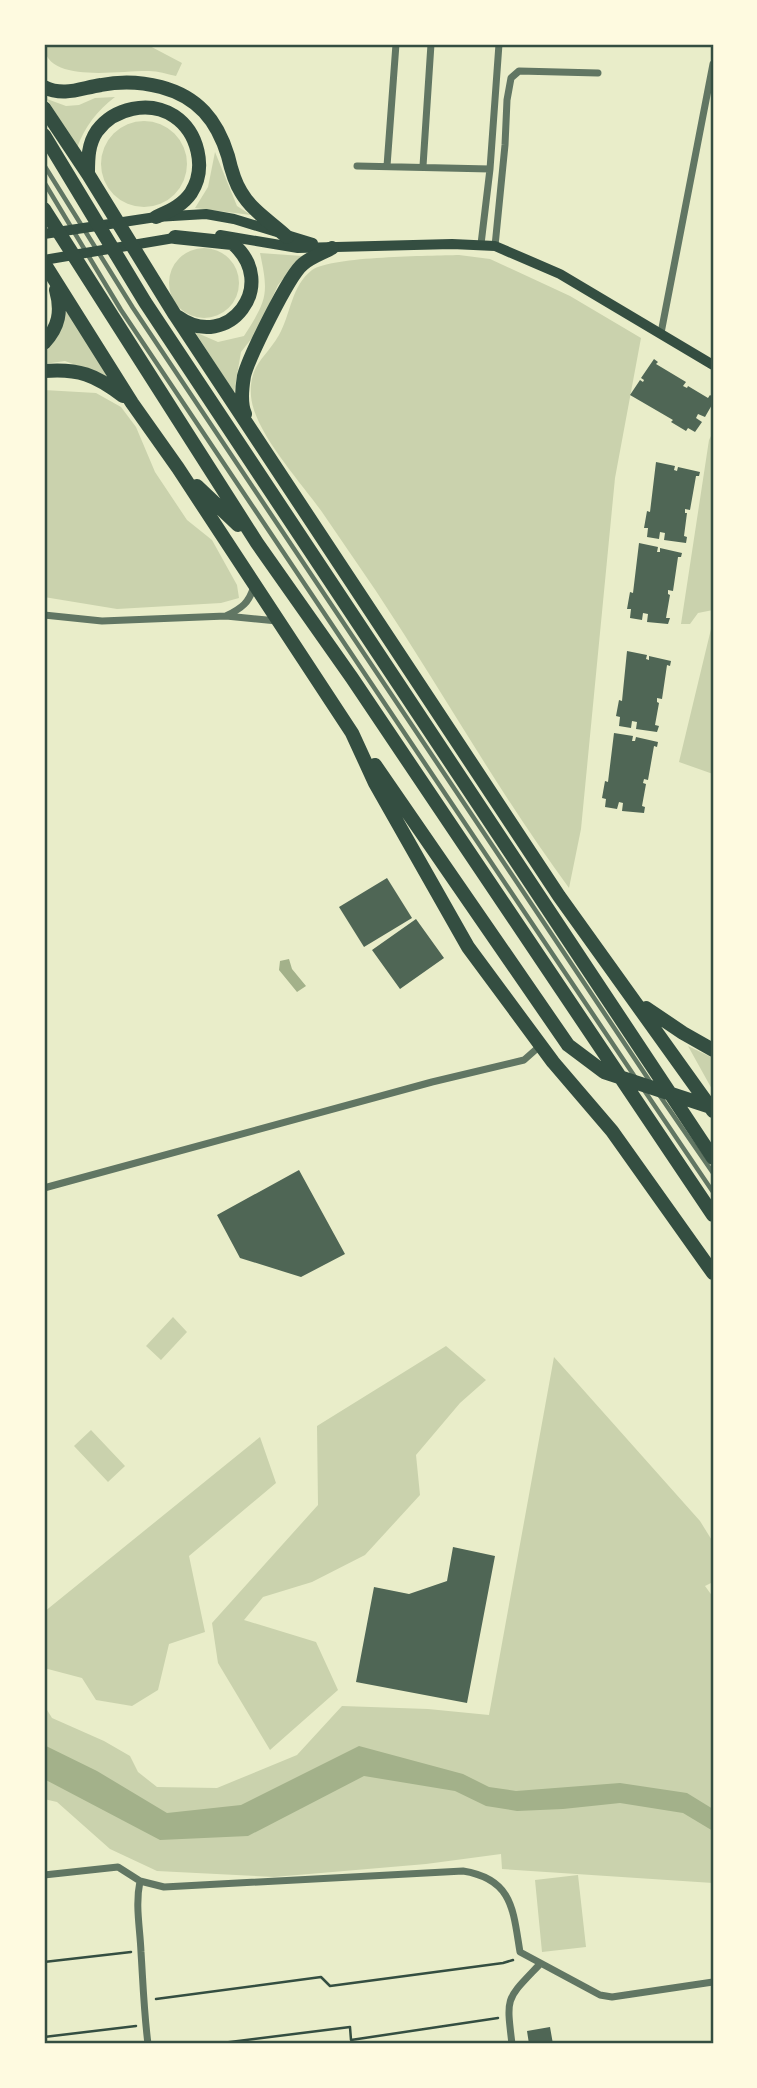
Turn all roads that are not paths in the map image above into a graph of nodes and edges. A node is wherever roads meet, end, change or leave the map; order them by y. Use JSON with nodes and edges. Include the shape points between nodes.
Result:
{"nodes":[{"id":1,"x":396,"y":44,"type":"edge"},
{"id":2,"x":431,"y":44,"type":"edge"},
{"id":3,"x":499,"y":44,"type":"edge"},
{"id":4,"x":713,"y":64,"type":"edge"},
{"id":5,"x":598,"y":73,"type":"dead end"},
{"id":6,"x":44,"y":87,"type":"edge"},
{"id":7,"x":44,"y":108,"type":"edge"},
{"id":8,"x":44,"y":135,"type":"edge"},
{"id":9,"x":44,"y":164,"type":"edge"},
{"id":10,"x":357,"y":166,"type":"dead end"},
{"id":11,"x":387,"y":166,"type":"junction"},
{"id":12,"x":423,"y":166,"type":"junction"},
{"id":13,"x":490,"y":169,"type":"junction"},
{"id":14,"x":88,"y":174,"type":"junction"},
{"id":15,"x":44,"y":181,"type":"edge"},
{"id":16,"x":44,"y":209,"type":"edge"},
{"id":17,"x":156,"y":217,"type":"junction"},
{"id":18,"x":44,"y":234,"type":"edge"},
{"id":19,"x":175,"y":237,"type":"junction"},
{"id":20,"x":287,"y":237,"type":"junction"},
{"id":21,"x":481,"y":244,"type":"junction"},
{"id":22,"x":495,"y":246,"type":"junction"},
{"id":23,"x":332,"y":248,"type":"junction"},
{"id":24,"x":44,"y":262,"type":"edge"},
{"id":25,"x":53,"y":279,"type":"junction"},
{"id":26,"x":175,"y":315,"type":"junction"},
{"id":27,"x":661,"y":333,"type":"junction"},
{"id":28,"x":44,"y":343,"type":"edge"},
{"id":29,"x":713,"y":365,"type":"edge"},
{"id":30,"x":44,"y":371,"type":"edge"},
{"id":31,"x":132,"y":403,"type":"junction"},
{"id":32,"x":251,"y":428,"type":"junction"},
{"id":33,"x":178,"y":468,"type":"junction"},
{"id":34,"x":257,"y":543,"type":"junction"},
{"id":35,"x":255,"y":585,"type":"junction"},
{"id":36,"x":44,"y":615,"type":"edge"},
{"id":37,"x":226,"y":617,"type":"junction"},
{"id":38,"x":279,"y":622,"type":"junction"},
{"id":39,"x":352,"y":733,"type":"junction"},
{"id":40,"x":629,"y":992,"type":"junction"},
{"id":41,"x":541,"y":1045,"type":"junction"},
{"id":42,"x":713,"y":1049,"type":"edge"},
{"id":43,"x":713,"y":1109,"type":"edge"},
{"id":44,"x":713,"y":1158,"type":"edge"},
{"id":45,"x":713,"y":1173,"type":"edge"},
{"id":46,"x":44,"y":1188,"type":"edge"},
{"id":47,"x":713,"y":1192,"type":"edge"},
{"id":48,"x":713,"y":1215,"type":"edge"},
{"id":49,"x":713,"y":1273,"type":"edge"},
{"id":50,"x":44,"y":1875,"type":"edge"},
{"id":51,"x":140,"y":1881,"type":"junction"},
{"id":52,"x":540,"y":1964,"type":"junction"},
{"id":53,"x":713,"y":1982,"type":"edge"},
{"id":54,"x":148,"y":2044,"type":"edge"},
{"id":55,"x":512,"y":2044,"type":"edge"}],
"edges":[{"from":1,"to":11,"type":"street"},
{"from":2,"to":12,"type":"street"},
{"from":3,"to":13,"type":"street"},
{"from":4,"to":27,"type":"street"},
{"from":5,"to":22,"type":"street","via":[[519,71],[511,78]]},
{"from":6,"to":20,"type":"highway","via":[[62,93],[136,83],[190,99],[213,120],[243,196]]},
{"from":7,"to":14,"type":"highway"},
{"from":8,"to":44,"type":"highway","via":[[153,314]]},
{"from":9,"to":45,"type":"lane","via":[[133,308]]},
{"from":10,"to":11,"type":"street"},
{"from":11,"to":12,"type":"street"},
{"from":12,"to":13,"type":"street"},
{"from":13,"to":21,"type":"street"},
{"from":14,"to":17,"type":"highway","via":[[88,153],[96,132],[111,117],[131,108],[153,108],[173,116],[189,131],[198,150],[198,172],[191,193],[176,208]]},
{"from":14,"to":26,"type":"highway"},
{"from":15,"to":47,"type":"lane","via":[[121,310]]},
{"from":16,"to":34,"type":"highway"},
{"from":17,"to":18,"type":"main road"},
{"from":17,"to":20,"type":"main road","via":[[206,214]]},
{"from":19,"to":23,"type":"main road","via":[[222,235],[273,245]]},
{"from":19,"to":24,"type":"main road"},
{"from":19,"to":26,"type":"highway","via":[[232,243],[246,259],[252,279],[243,310],[226,323],[194,326]]},
{"from":20,"to":23,"type":"main road"},
{"from":21,"to":22,"type":"main road"},
{"from":21,"to":23,"type":"main road"},
{"from":22,"to":27,"type":"main road","via":[[561,274]]},
{"from":23,"to":32,"type":"highway","via":[[304,263],[291,278],[250,360],[242,407]]},
{"from":24,"to":25,"type":"highway"},
{"from":25,"to":28,"type":"highway","via":[[60,313]]},
{"from":25,"to":31,"type":"highway"},
{"from":26,"to":32,"type":"highway"},
{"from":27,"to":29,"type":"main road"},
{"from":30,"to":31,"type":"highway","via":[[67,370],[101,379]]},
{"from":31,"to":33,"type":"highway"},
{"from":32,"to":40,"type":"highway","via":[[559,896]]},
{"from":33,"to":34,"type":"highway"},
{"from":33,"to":35,"type":"highway"},
{"from":34,"to":48,"type":"highway"},
{"from":35,"to":37,"type":"street","via":[[245,606]]},
{"from":35,"to":38,"type":"highway"},
{"from":36,"to":37,"type":"street","via":[[102,621]]},
{"from":37,"to":38,"type":"street"},
{"from":38,"to":39,"type":"highway"},
{"from":39,"to":41,"type":"highway","via":[[375,783],[468,947]]},
{"from":39,"to":43,"type":"highway","via":[[568,1045],[615,1076]]},
{"from":40,"to":42,"type":"highway","via":[[650,1012]]},
{"from":40,"to":43,"type":"highway"},
{"from":41,"to":46,"type":"street","via":[[524,1060]]},
{"from":41,"to":49,"type":"highway","via":[[612,1131]]},
{"from":50,"to":51,"type":"street","via":[[118,1867]]},
{"from":51,"to":52,"type":"street","via":[[164,1887],[464,1871],[483,1874],[505,1891],[520,1952]]},
{"from":51,"to":54,"type":"street","via":[[136,1900]]},
{"from":52,"to":53,"type":"street","via":[[612,1997]]},
{"from":52,"to":55,"type":"street","via":[[511,1995]]}]}
